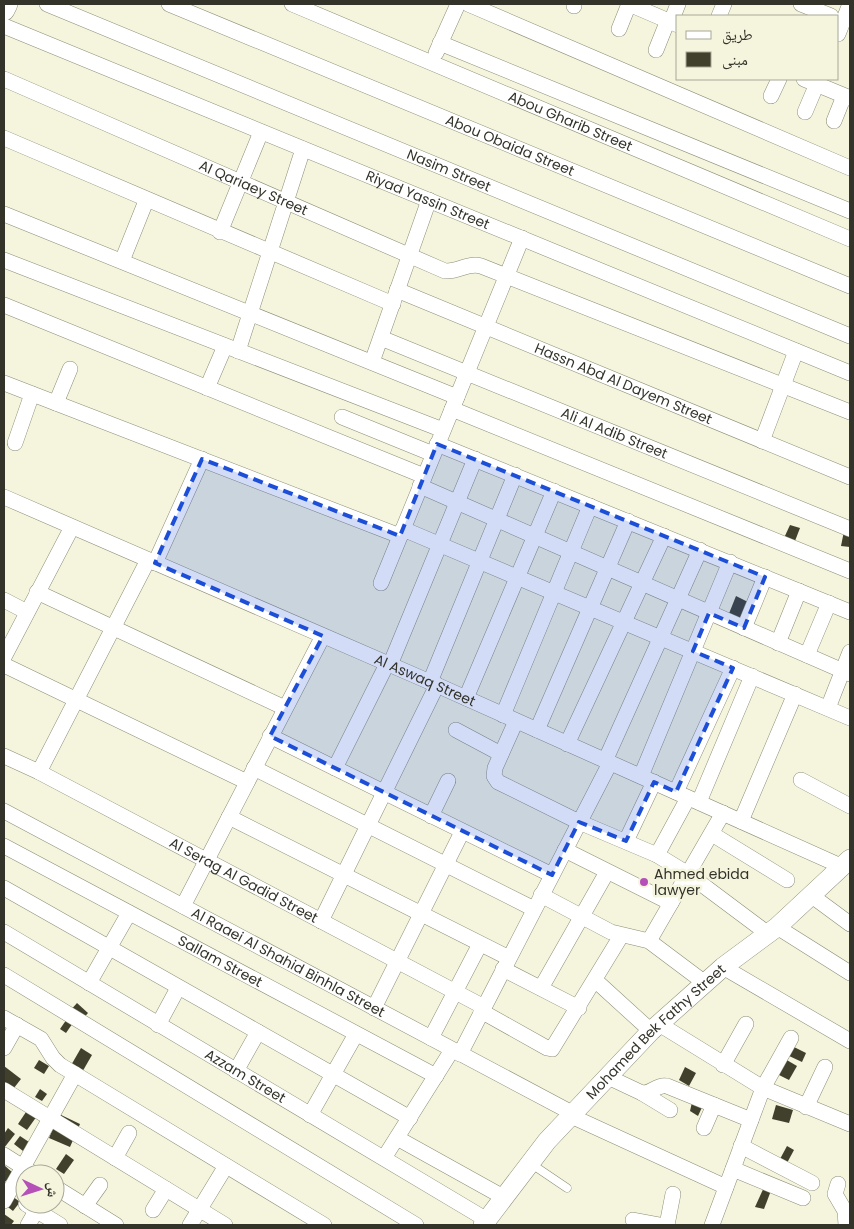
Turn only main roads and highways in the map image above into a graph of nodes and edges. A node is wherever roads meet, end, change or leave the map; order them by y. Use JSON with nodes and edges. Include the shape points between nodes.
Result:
{"nodes":[{"id":1,"x":7,"y":4,"type":"edge"},
{"id":2,"x":4,"y":10,"type":"edge"}],
"edges":[{"from":1,"to":2,"type":"main road"}]}
